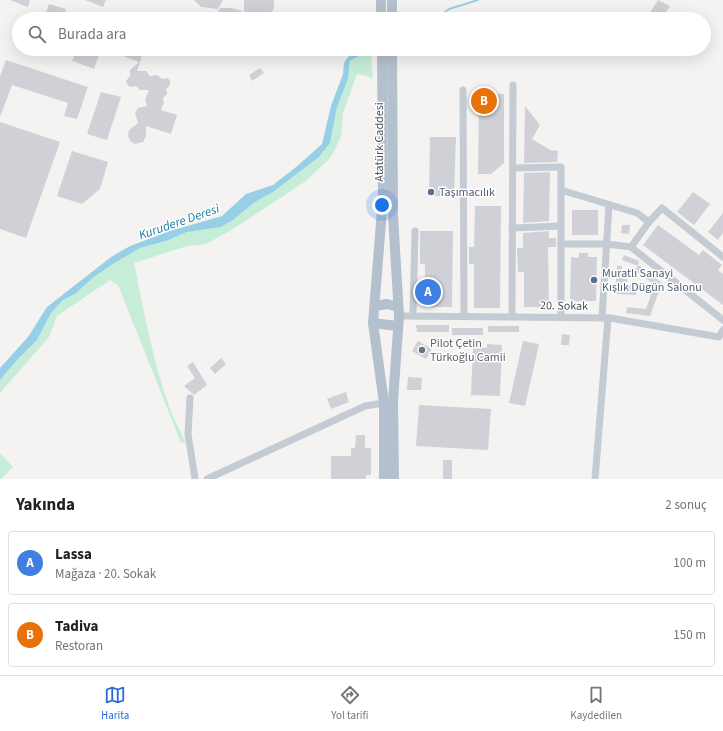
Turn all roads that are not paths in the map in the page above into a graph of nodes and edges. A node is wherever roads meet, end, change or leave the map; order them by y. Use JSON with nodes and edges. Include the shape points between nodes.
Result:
{"nodes":[{"id":1,"x":381,"y":0,"type":"edge"},
{"id":2,"x":392,"y":0,"type":"edge"},
{"id":3,"x":381,"y":12,"type":"edge"},
{"id":4,"x":392,"y":12,"type":"edge"},
{"id":5,"x":387,"y":56,"type":"edge"},
{"id":6,"x":387,"y":56,"type":"edge"},
{"id":7,"x":513,"y":85,"type":"dead end"},
{"id":8,"x":463,"y":90,"type":"dead end"},
{"id":9,"x":514,"y":168,"type":"junction"},
{"id":10,"x":561,"y":190,"type":"junction"},
{"id":11,"x":609,"y":205,"type":"junction"},
{"id":12,"x":650,"y":222,"type":"junction"},
{"id":13,"x":561,"y":226,"type":"junction"},
{"id":14,"x":512,"y":228,"type":"junction"},
{"id":15,"x":415,"y":232,"type":"dead end"},
{"id":16,"x":561,"y":244,"type":"junction"},
{"id":17,"x":607,"y":244,"type":"junction"},
{"id":18,"x":631,"y":247,"type":"junction"},
{"id":19,"x":723,"y":257,"type":"edge"},
{"id":20,"x":375,"y":306,"type":"junction"},
{"id":21,"x":398,"y":311,"type":"junction"},
{"id":22,"x":413,"y":315,"type":"junction"},
{"id":23,"x":464,"y":316,"type":"junction"},
{"id":24,"x":512,"y":316,"type":"junction"},
{"id":25,"x":561,"y":317,"type":"junction"},
{"id":26,"x":605,"y":318,"type":"junction"},
{"id":27,"x":723,"y":320,"type":"edge"},
{"id":28,"x":374,"y":323,"type":"junction"},
{"id":29,"x":397,"y":326,"type":"junction"},
{"id":30,"x":723,"y":330,"type":"edge"},
{"id":31,"x":190,"y":398,"type":"dead end"},
{"id":32,"x":384,"y":403,"type":"junction"},
{"id":33,"x":194,"y":479,"type":"edge"},
{"id":34,"x":208,"y":479,"type":"edge"},
{"id":35,"x":384,"y":479,"type":"edge"},
{"id":36,"x":394,"y":479,"type":"edge"},
{"id":37,"x":595,"y":479,"type":"edge"}],
"edges":[{"from":1,"to":3,"type":"main road"},
{"from":2,"to":4,"type":"main road"},
{"from":5,"to":20,"type":"main road","name":"Atatürk Caddesi"},
{"from":6,"to":21,"type":"main road","name":"Atatürk Caddesi"},
{"from":7,"to":9,"type":"street"},
{"from":8,"to":23,"type":"street"},
{"from":9,"to":10,"type":"street","via":[[561,167]]},
{"from":9,"to":14,"type":"street"},
{"from":10,"to":11,"type":"street"},
{"from":10,"to":13,"type":"street"},
{"from":11,"to":12,"type":"street","via":[[637,213]]},
{"from":11,"to":17,"type":"street"},
{"from":12,"to":18,"type":"street"},
{"from":12,"to":19,"type":"street","via":[[662,208]]},
{"from":13,"to":14,"type":"street"},
{"from":13,"to":16,"type":"street"},
{"from":14,"to":24,"type":"street"},
{"from":15,"to":22,"type":"street"},
{"from":16,"to":17,"type":"street"},
{"from":16,"to":25,"type":"street"},
{"from":17,"to":18,"type":"street"},
{"from":17,"to":26,"type":"street"},
{"from":18,"to":27,"type":"street"},
{"from":20,"to":21,"type":"main road","via":[[387,304]]},
{"from":20,"to":28,"type":"main road","name":"Atatürk Caddesi"},
{"from":21,"to":22,"type":"street","name":"20. Sokak"},
{"from":21,"to":29,"type":"main road","name":"Atatürk Caddesi"},
{"from":22,"to":23,"type":"street","name":"20. Sokak"},
{"from":23,"to":24,"type":"street","name":"20. Sokak"},
{"from":24,"to":25,"type":"street","name":"20. Sokak"},
{"from":25,"to":26,"type":"street","name":"20. Sokak"},
{"from":26,"to":30,"type":"street","name":"20. Sokak","via":[[719,337]]},
{"from":26,"to":37,"type":"street"},
{"from":28,"to":29,"type":"main road"},
{"from":28,"to":32,"type":"main road"},
{"from":29,"to":36,"type":"main road","via":[[393,401]]},
{"from":31,"to":33,"type":"street","via":[[188,434]]},
{"from":32,"to":34,"type":"street","via":[[365,406]]},
{"from":32,"to":35,"type":"main road"}]}
